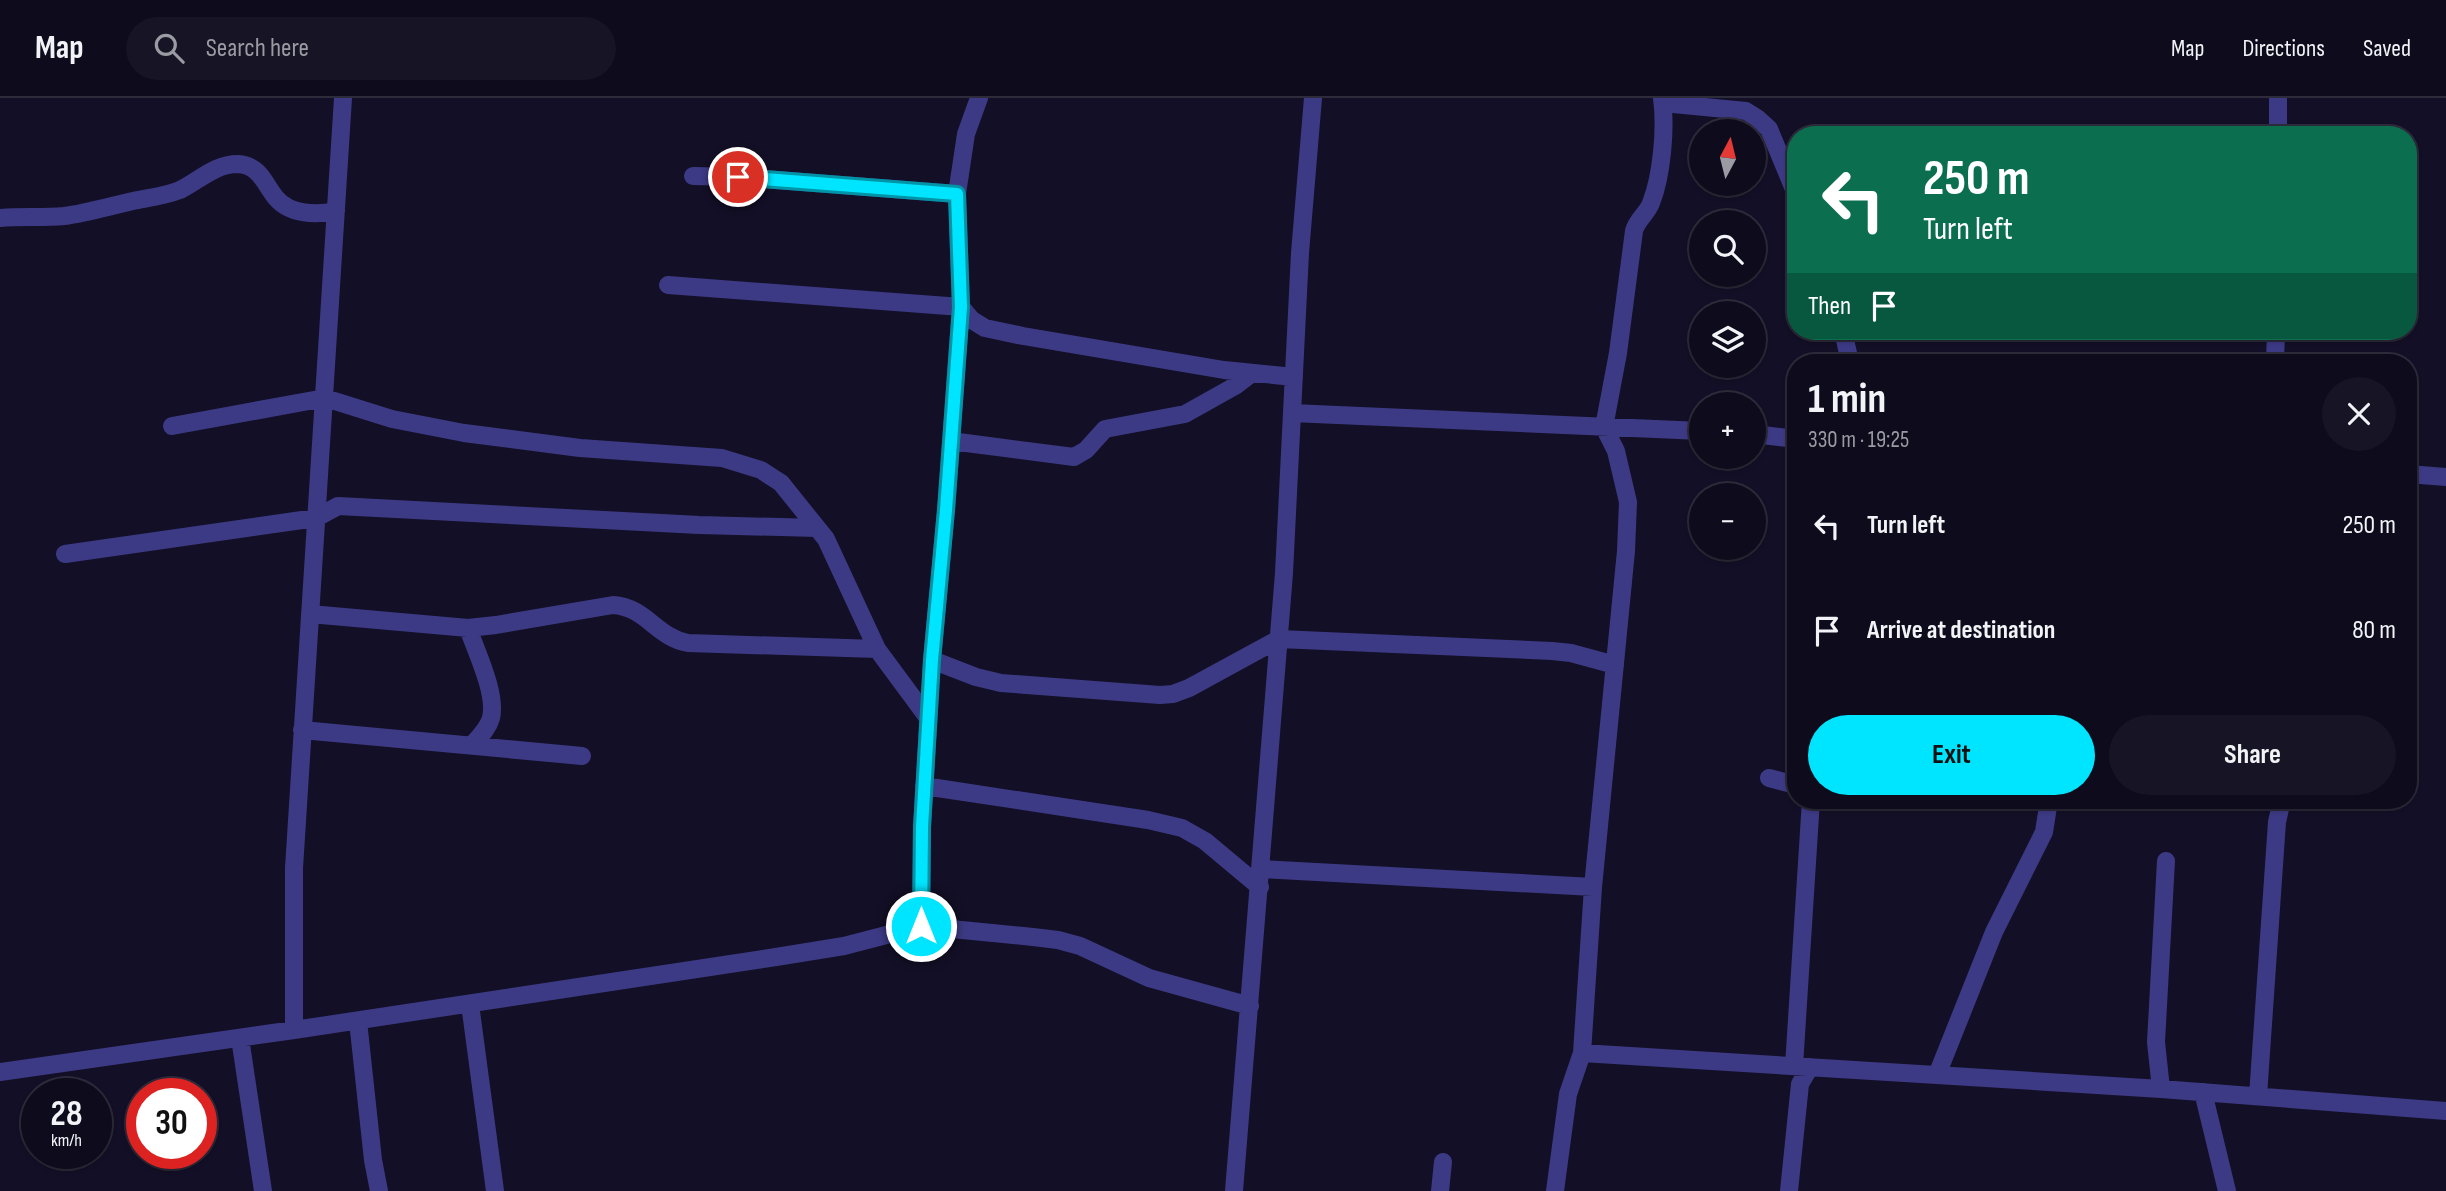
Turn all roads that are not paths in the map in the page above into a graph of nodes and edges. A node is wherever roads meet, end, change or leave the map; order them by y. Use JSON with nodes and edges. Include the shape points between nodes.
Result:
{"nodes":[{"id":1,"x":343,"y":98,"type":"edge"},
{"id":2,"x":979,"y":98,"type":"edge"},
{"id":3,"x":1312,"y":98,"type":"edge"},
{"id":4,"x":2278,"y":98,"type":"edge"},
{"id":5,"x":1662,"y":101,"type":"edge"},
{"id":6,"x":2278,"y":126,"type":"edge"},
{"id":7,"x":1787,"y":172,"type":"edge"},
{"id":8,"x":693,"y":176,"type":"dead end"},
{"id":9,"x":957,"y":194,"type":"junction"},
{"id":10,"x":337,"y":211,"type":"junction"},
{"id":11,"x":0,"y":218,"type":"edge"},
{"id":12,"x":668,"y":285,"type":"dead end"},
{"id":13,"x":961,"y":307,"type":"junction"},
{"id":14,"x":1252,"y":373,"type":"junction"},
{"id":15,"x":1294,"y":377,"type":"junction"},
{"id":16,"x":325,"y":398,"type":"junction"},
{"id":17,"x":1292,"y":413,"type":"junction"},
{"id":18,"x":172,"y":426,"type":"dead end"},
{"id":19,"x":1604,"y":427,"type":"junction"},
{"id":20,"x":1689,"y":431,"type":"edge"},
{"id":21,"x":1766,"y":435,"type":"edge"},
{"id":22,"x":1787,"y":438,"type":"edge"},
{"id":23,"x":951,"y":441,"type":"junction"},
{"id":24,"x":2417,"y":475,"type":"edge"},
{"id":25,"x":2446,"y":477,"type":"edge"},
{"id":26,"x":316,"y":518,"type":"junction"},
{"id":27,"x":817,"y":528,"type":"junction"},
{"id":28,"x":65,"y":554,"type":"dead end"},
{"id":29,"x":310,"y":614,"type":"junction"},
{"id":30,"x":468,"y":628,"type":"junction"},
{"id":31,"x":1279,"y":639,"type":"junction"},
{"id":32,"x":877,"y":649,"type":"junction"},
{"id":33,"x":932,"y":660,"type":"junction"},
{"id":34,"x":1615,"y":666,"type":"junction"},
{"id":35,"x":928,"y":718,"type":"junction"},
{"id":36,"x":302,"y":730,"type":"junction"},
{"id":37,"x":472,"y":745,"type":"junction"},
{"id":38,"x":582,"y":756,"type":"dead end"},
{"id":39,"x":1769,"y":778,"type":"dead end"},
{"id":40,"x":1787,"y":783,"type":"edge"},
{"id":41,"x":924,"y":786,"type":"junction"},
{"id":42,"x":1811,"y":809,"type":"edge"},
{"id":43,"x":2048,"y":809,"type":"edge"},
{"id":44,"x":2279,"y":809,"type":"edge"},
{"id":45,"x":2166,"y":861,"type":"dead end"},
{"id":46,"x":1260,"y":878,"type":"junction"},
{"id":47,"x":1593,"y":887,"type":"junction"},
{"id":48,"x":921,"y":926,"type":"junction"},
{"id":49,"x":470,"y":1004,"type":"junction"},
{"id":50,"x":1250,"y":1006,"type":"junction"},
{"id":51,"x":358,"y":1021,"type":"junction"},
{"id":52,"x":294,"y":1030,"type":"junction"},
{"id":53,"x":240,"y":1038,"type":"junction"},
{"id":54,"x":1582,"y":1053,"type":"junction"},
{"id":55,"x":1802,"y":1066,"type":"junction"},
{"id":56,"x":0,"y":1072,"type":"edge"},
{"id":57,"x":1937,"y":1075,"type":"junction"},
{"id":58,"x":2161,"y":1089,"type":"junction"},
{"id":59,"x":2203,"y":1092,"type":"junction"},
{"id":60,"x":2258,"y":1096,"type":"junction"},
{"id":61,"x":2446,"y":1111,"type":"edge"},
{"id":62,"x":1443,"y":1162,"type":"dead end"},
{"id":63,"x":263,"y":1191,"type":"edge"},
{"id":64,"x":379,"y":1191,"type":"edge"},
{"id":65,"x":495,"y":1191,"type":"edge"},
{"id":66,"x":1234,"y":1191,"type":"edge"},
{"id":67,"x":1440,"y":1191,"type":"edge"},
{"id":68,"x":1555,"y":1191,"type":"edge"},
{"id":69,"x":1789,"y":1191,"type":"edge"},
{"id":70,"x":2227,"y":1191,"type":"edge"}],
"edges":[{"from":1,"to":10,"type":"street"},
{"from":2,"to":9,"type":"street","via":[[966,134]]},
{"from":3,"to":15,"type":"street"},
{"from":4,"to":6,"type":"street"},
{"from":5,"to":7,"type":"street","via":[[1746,111],[1769,129]]},
{"from":5,"to":19,"type":"street","via":[[1658,182],[1650,207],[1634,231]]},
{"from":8,"to":9,"type":"street"},
{"from":9,"to":13,"type":"street"},
{"from":10,"to":11,"type":"street","via":[[305,213],[286,206],[267,181],[241,164],[217,169],[180,190],[153,197],[65,216]]},
{"from":10,"to":16,"type":"street"},
{"from":12,"to":13,"type":"street"},
{"from":13,"to":14,"type":"street","via":[[985,328]]},
{"from":13,"to":23,"type":"street"},
{"from":14,"to":15,"type":"street"},
{"from":14,"to":23,"type":"street","via":[[1185,414],[1105,429],[1074,457]]},
{"from":15,"to":17,"type":"street"},
{"from":16,"to":18,"type":"street"},
{"from":16,"to":26,"type":"street"},
{"from":16,"to":27,"type":"street","via":[[392,419],[464,433],[731,460],[781,483]]},
{"from":17,"to":19,"type":"street"},
{"from":17,"to":31,"type":"street"},
{"from":19,"to":20,"type":"street"},
{"from":19,"to":34,"type":"street","via":[[1616,451],[1628,502]]},
{"from":21,"to":22,"type":"street"},
{"from":23,"to":33,"type":"street"},
{"from":24,"to":25,"type":"street"},
{"from":26,"to":27,"type":"street","via":[[338,506],[360,506]]},
{"from":26,"to":28,"type":"street"},
{"from":26,"to":29,"type":"street"},
{"from":27,"to":32,"type":"street"},
{"from":29,"to":30,"type":"street"},
{"from":29,"to":36,"type":"street"},
{"from":30,"to":32,"type":"street","via":[[613,605],[640,612],[674,641]]},
{"from":30,"to":37,"type":"street","via":[[492,701],[486,730]]},
{"from":31,"to":33,"type":"street","via":[[1173,694],[1001,683]]},
{"from":31,"to":34,"type":"street","via":[[1552,651]]},
{"from":31,"to":46,"type":"street"},
{"from":32,"to":35,"type":"street"},
{"from":33,"to":35,"type":"street"},
{"from":34,"to":47,"type":"street"},
{"from":35,"to":41,"type":"street"},
{"from":36,"to":37,"type":"street"},
{"from":36,"to":52,"type":"street","via":[[294,868]]},
{"from":37,"to":38,"type":"street"},
{"from":39,"to":40,"type":"street"},
{"from":41,"to":46,"type":"street","via":[[1182,828]]},
{"from":41,"to":48,"type":"street"},
{"from":42,"to":55,"type":"street"},
{"from":43,"to":57,"type":"street","via":[[2044,832],[1994,932]]},
{"from":44,"to":60,"type":"street"},
{"from":45,"to":58,"type":"street","via":[[2156,1042]]},
{"from":46,"to":47,"type":"street"},
{"from":46,"to":50,"type":"street"},
{"from":47,"to":54,"type":"street"},
{"from":48,"to":49,"type":"street","via":[[844,946]]},
{"from":48,"to":50,"type":"street","via":[[1058,940],[1149,978]]},
{"from":49,"to":51,"type":"street"},
{"from":49,"to":65,"type":"street"},
{"from":50,"to":66,"type":"street"},
{"from":51,"to":52,"type":"street"},
{"from":51,"to":64,"type":"street"},
{"from":52,"to":53,"type":"street"},
{"from":53,"to":56,"type":"street"},
{"from":53,"to":63,"type":"street"},
{"from":54,"to":55,"type":"street"},
{"from":54,"to":68,"type":"street","via":[[1568,1094]]},
{"from":55,"to":57,"type":"street"},
{"from":55,"to":69,"type":"street"},
{"from":57,"to":58,"type":"street"},
{"from":58,"to":59,"type":"street"},
{"from":59,"to":60,"type":"street"},
{"from":59,"to":70,"type":"street"},
{"from":60,"to":61,"type":"street"},
{"from":62,"to":67,"type":"street"}]}
